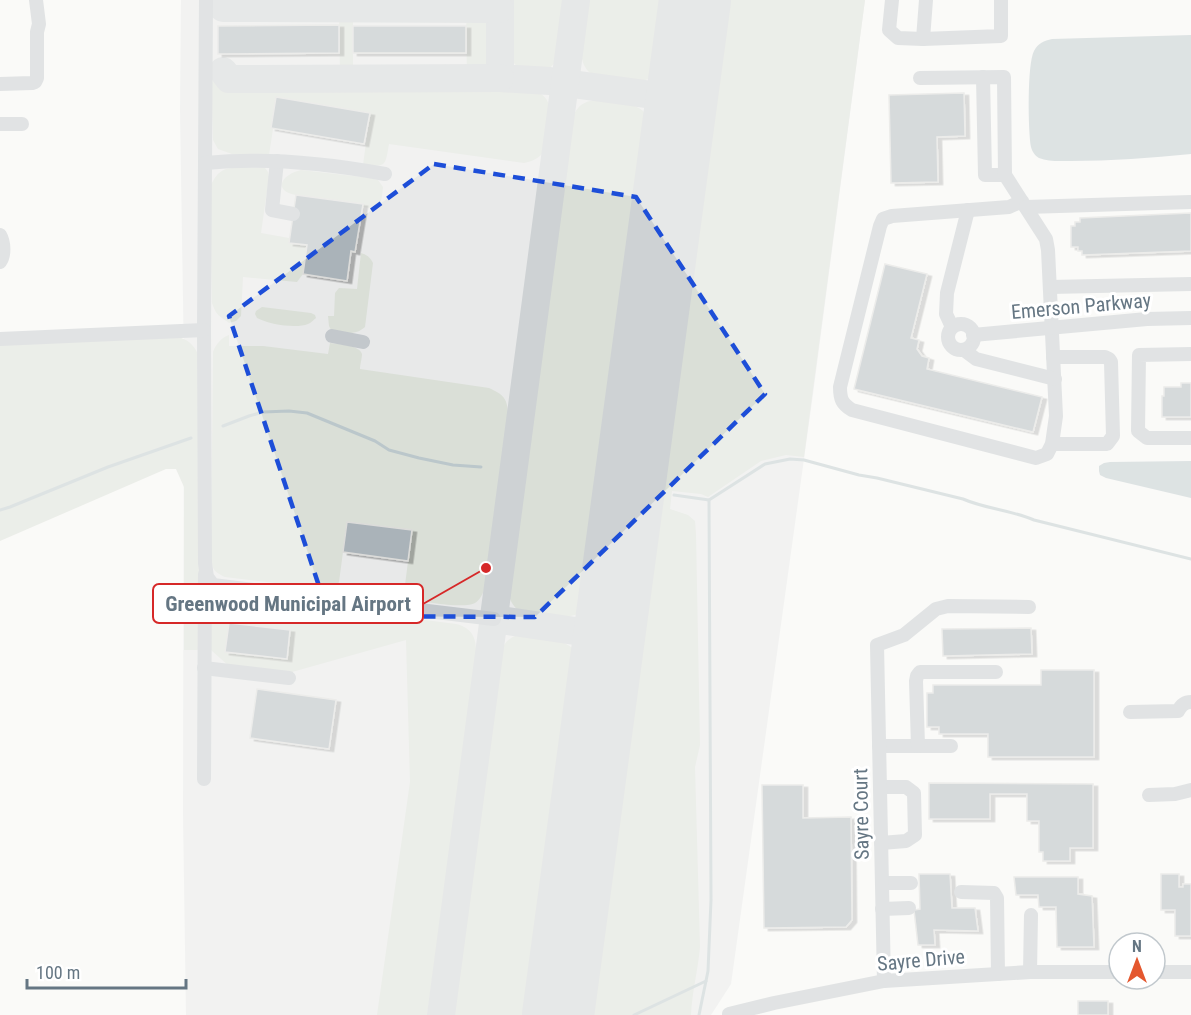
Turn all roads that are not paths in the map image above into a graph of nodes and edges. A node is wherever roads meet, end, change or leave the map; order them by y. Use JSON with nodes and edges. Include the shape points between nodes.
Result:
{"nodes":[{"id":1,"x":36,"y":0,"type":"edge"},
{"id":2,"x":206,"y":0,"type":"edge"},
{"id":3,"x":892,"y":0,"type":"edge"},
{"id":4,"x":926,"y":0,"type":"edge"},
{"id":5,"x":1001,"y":0,"type":"edge"},
{"id":6,"x":923,"y":39,"type":"junction"},
{"id":7,"x":983,"y":77,"type":"junction"},
{"id":8,"x":920,"y":78,"type":"dead end"},
{"id":9,"x":0,"y":84,"type":"edge"},
{"id":10,"x":0,"y":124,"type":"edge"},
{"id":11,"x":22,"y":124,"type":"dead end"},
{"id":12,"x":277,"y":161,"type":"junction"},
{"id":13,"x":206,"y":163,"type":"junction"},
{"id":14,"x":385,"y":174,"type":"dead end"},
{"id":15,"x":1005,"y":175,"type":"junction"},
{"id":16,"x":1191,"y":202,"type":"edge"},
{"id":17,"x":1024,"y":204,"type":"junction"},
{"id":18,"x":968,"y":210,"type":"junction"},
{"id":19,"x":293,"y":214,"type":"dead end"},
{"id":20,"x":0,"y":235,"type":"edge"},
{"id":21,"x":0,"y":262,"type":"edge"},
{"id":22,"x":1191,"y":284,"type":"edge"},
{"id":23,"x":1050,"y":287,"type":"junction"},
{"id":24,"x":1191,"y":318,"type":"edge"},
{"id":25,"x":952,"y":327,"type":"junction"},
{"id":26,"x":1052,"y":328,"type":"junction"},
{"id":27,"x":204,"y":330,"type":"junction"},
{"id":28,"x":973,"y":335,"type":"junction"},
{"id":29,"x":332,"y":336,"type":"dead end"},
{"id":30,"x":0,"y":339,"type":"edge"},
{"id":31,"x":363,"y":342,"type":"dead end"},
{"id":32,"x":964,"y":350,"type":"junction"},
{"id":33,"x":1191,"y":354,"type":"edge"},
{"id":34,"x":1053,"y":357,"type":"junction"},
{"id":35,"x":1054,"y":379,"type":"junction"},
{"id":36,"x":1191,"y":438,"type":"edge"},
{"id":37,"x":1052,"y":444,"type":"junction"},
{"id":38,"x":205,"y":562,"type":"junction"},
{"id":39,"x":1029,"y":607,"type":"dead end"},
{"id":40,"x":494,"y":620,"type":"dead end"},
{"id":41,"x":204,"y":668,"type":"junction"},
{"id":42,"x":996,"y":672,"type":"dead end"},
{"id":43,"x":289,"y":678,"type":"dead end"},
{"id":44,"x":1191,"y":702,"type":"edge"},
{"id":45,"x":1130,"y":712,"type":"dead end"},
{"id":46,"x":879,"y":746,"type":"junction"},
{"id":47,"x":918,"y":746,"type":"junction"},
{"id":48,"x":951,"y":746,"type":"dead end"},
{"id":49,"x":204,"y":779,"type":"dead end"},
{"id":50,"x":880,"y":787,"type":"junction"},
{"id":51,"x":1191,"y":790,"type":"edge"},
{"id":52,"x":1149,"y":795,"type":"dead end"},
{"id":53,"x":881,"y":843,"type":"junction"},
{"id":54,"x":882,"y":883,"type":"junction"},
{"id":55,"x":911,"y":883,"type":"dead end"},
{"id":56,"x":961,"y":892,"type":"dead end"},
{"id":57,"x":909,"y":908,"type":"dead end"},
{"id":58,"x":882,"y":909,"type":"junction"},
{"id":59,"x":1031,"y":915,"type":"dead end"},
{"id":60,"x":1030,"y":972,"type":"junction"},
{"id":61,"x":1107,"y":972,"type":"edge"},
{"id":62,"x":1167,"y":972,"type":"edge"},
{"id":63,"x":1191,"y":972,"type":"edge"},
{"id":64,"x":998,"y":974,"type":"junction"},
{"id":65,"x":884,"y":981,"type":"junction"},
{"id":66,"x":785,"y":1000,"type":"junction"},
{"id":67,"x":735,"y":1014,"type":"edge"},
{"id":68,"x":786,"y":1015,"type":"edge"}],
"edges":[{"from":1,"to":9,"type":"street","via":[[37,78],[32,83]]},
{"from":2,"to":13,"type":"street"},
{"from":3,"to":6,"type":"street","via":[[889,30],[898,39]]},
{"from":4,"to":6,"type":"street"},
{"from":5,"to":6,"type":"street","via":[[1001,36]]},
{"from":7,"to":8,"type":"street"},
{"from":7,"to":15,"type":"street","via":[[985,175]]},
{"from":7,"to":15,"type":"street","via":[[1004,77]]},
{"from":10,"to":11,"type":"street"},
{"from":12,"to":13,"type":"street"},
{"from":12,"to":14,"type":"street"},
{"from":12,"to":19,"type":"street","via":[[272,210]]},
{"from":13,"to":27,"type":"street"},
{"from":15,"to":17,"type":"street"},
{"from":16,"to":17,"type":"street"},
{"from":17,"to":18,"type":"street"},
{"from":17,"to":23,"type":"street","via":[[1046,239]]},
{"from":18,"to":25,"type":"street","via":[[947,292],[946,314]]},
{"from":18,"to":37,"type":"street","via":[[883,219],[840,387],[842,402],[852,410],[1036,458],[1047,454]]},
{"from":20,"to":21,"type":"street"},
{"from":22,"to":23,"type":"street"},
{"from":23,"to":26,"type":"street"},
{"from":24,"to":26,"type":"street","name":"Emerson Parkway"},
{"from":25,"to":28,"type":"street","name":"Emerson Parkway","via":[[966,325]]},
{"from":25,"to":32,"type":"street","via":[[949,343],[956,350]]},
{"from":26,"to":28,"type":"street","name":"Emerson Parkway"},
{"from":26,"to":34,"type":"street"},
{"from":27,"to":30,"type":"street"},
{"from":27,"to":38,"type":"street"},
{"from":28,"to":32,"type":"street","via":[[972,345]]},
{"from":29,"to":31,"type":"street"},
{"from":32,"to":35,"type":"street","via":[[976,359]]},
{"from":33,"to":36,"type":"street","via":[[1139,355],[1138,431],[1147,438]]},
{"from":34,"to":35,"type":"street"},
{"from":34,"to":37,"type":"street","via":[[1105,357],[1112,362],[1113,436],[1107,444]]},
{"from":35,"to":37,"type":"street","via":[[1056,416]]},
{"from":38,"to":40,"type":"street","via":[[207,577],[213,585]]},
{"from":38,"to":41,"type":"street"},
{"from":39,"to":46,"type":"street","name":"Sayre Court","via":[[948,606],[936,609],[904,635],[877,645]]},
{"from":41,"to":43,"type":"street"},
{"from":41,"to":49,"type":"street"},
{"from":42,"to":47,"type":"street","via":[[920,672],[916,681]]},
{"from":44,"to":45,"type":"street","via":[[1178,711]]},
{"from":46,"to":47,"type":"street"},
{"from":46,"to":50,"type":"street","name":"Sayre Court"},
{"from":47,"to":48,"type":"street"},
{"from":50,"to":53,"type":"street","name":"Sayre Court"},
{"from":50,"to":53,"type":"street","via":[[906,787],[914,793],[915,835],[906,841]]},
{"from":51,"to":52,"type":"street"},
{"from":53,"to":54,"type":"street","name":"Sayre Court"},
{"from":54,"to":55,"type":"street"},
{"from":54,"to":58,"type":"street","name":"Sayre Court"},
{"from":56,"to":64,"type":"street","via":[[994,893],[997,898]]},
{"from":57,"to":58,"type":"street"},
{"from":58,"to":65,"type":"street","name":"Sayre Court"},
{"from":59,"to":60,"type":"street"},
{"from":60,"to":61,"type":"street","name":"Sayre Drive"},
{"from":60,"to":64,"type":"street","name":"Sayre Drive"},
{"from":62,"to":63,"type":"street"},
{"from":64,"to":65,"type":"street","name":"Sayre Drive"},
{"from":65,"to":66,"type":"street","name":"Sayre Drive"},
{"from":66,"to":67,"type":"street","name":"Sayre Drive"},
{"from":66,"to":68,"type":"street"}]}
